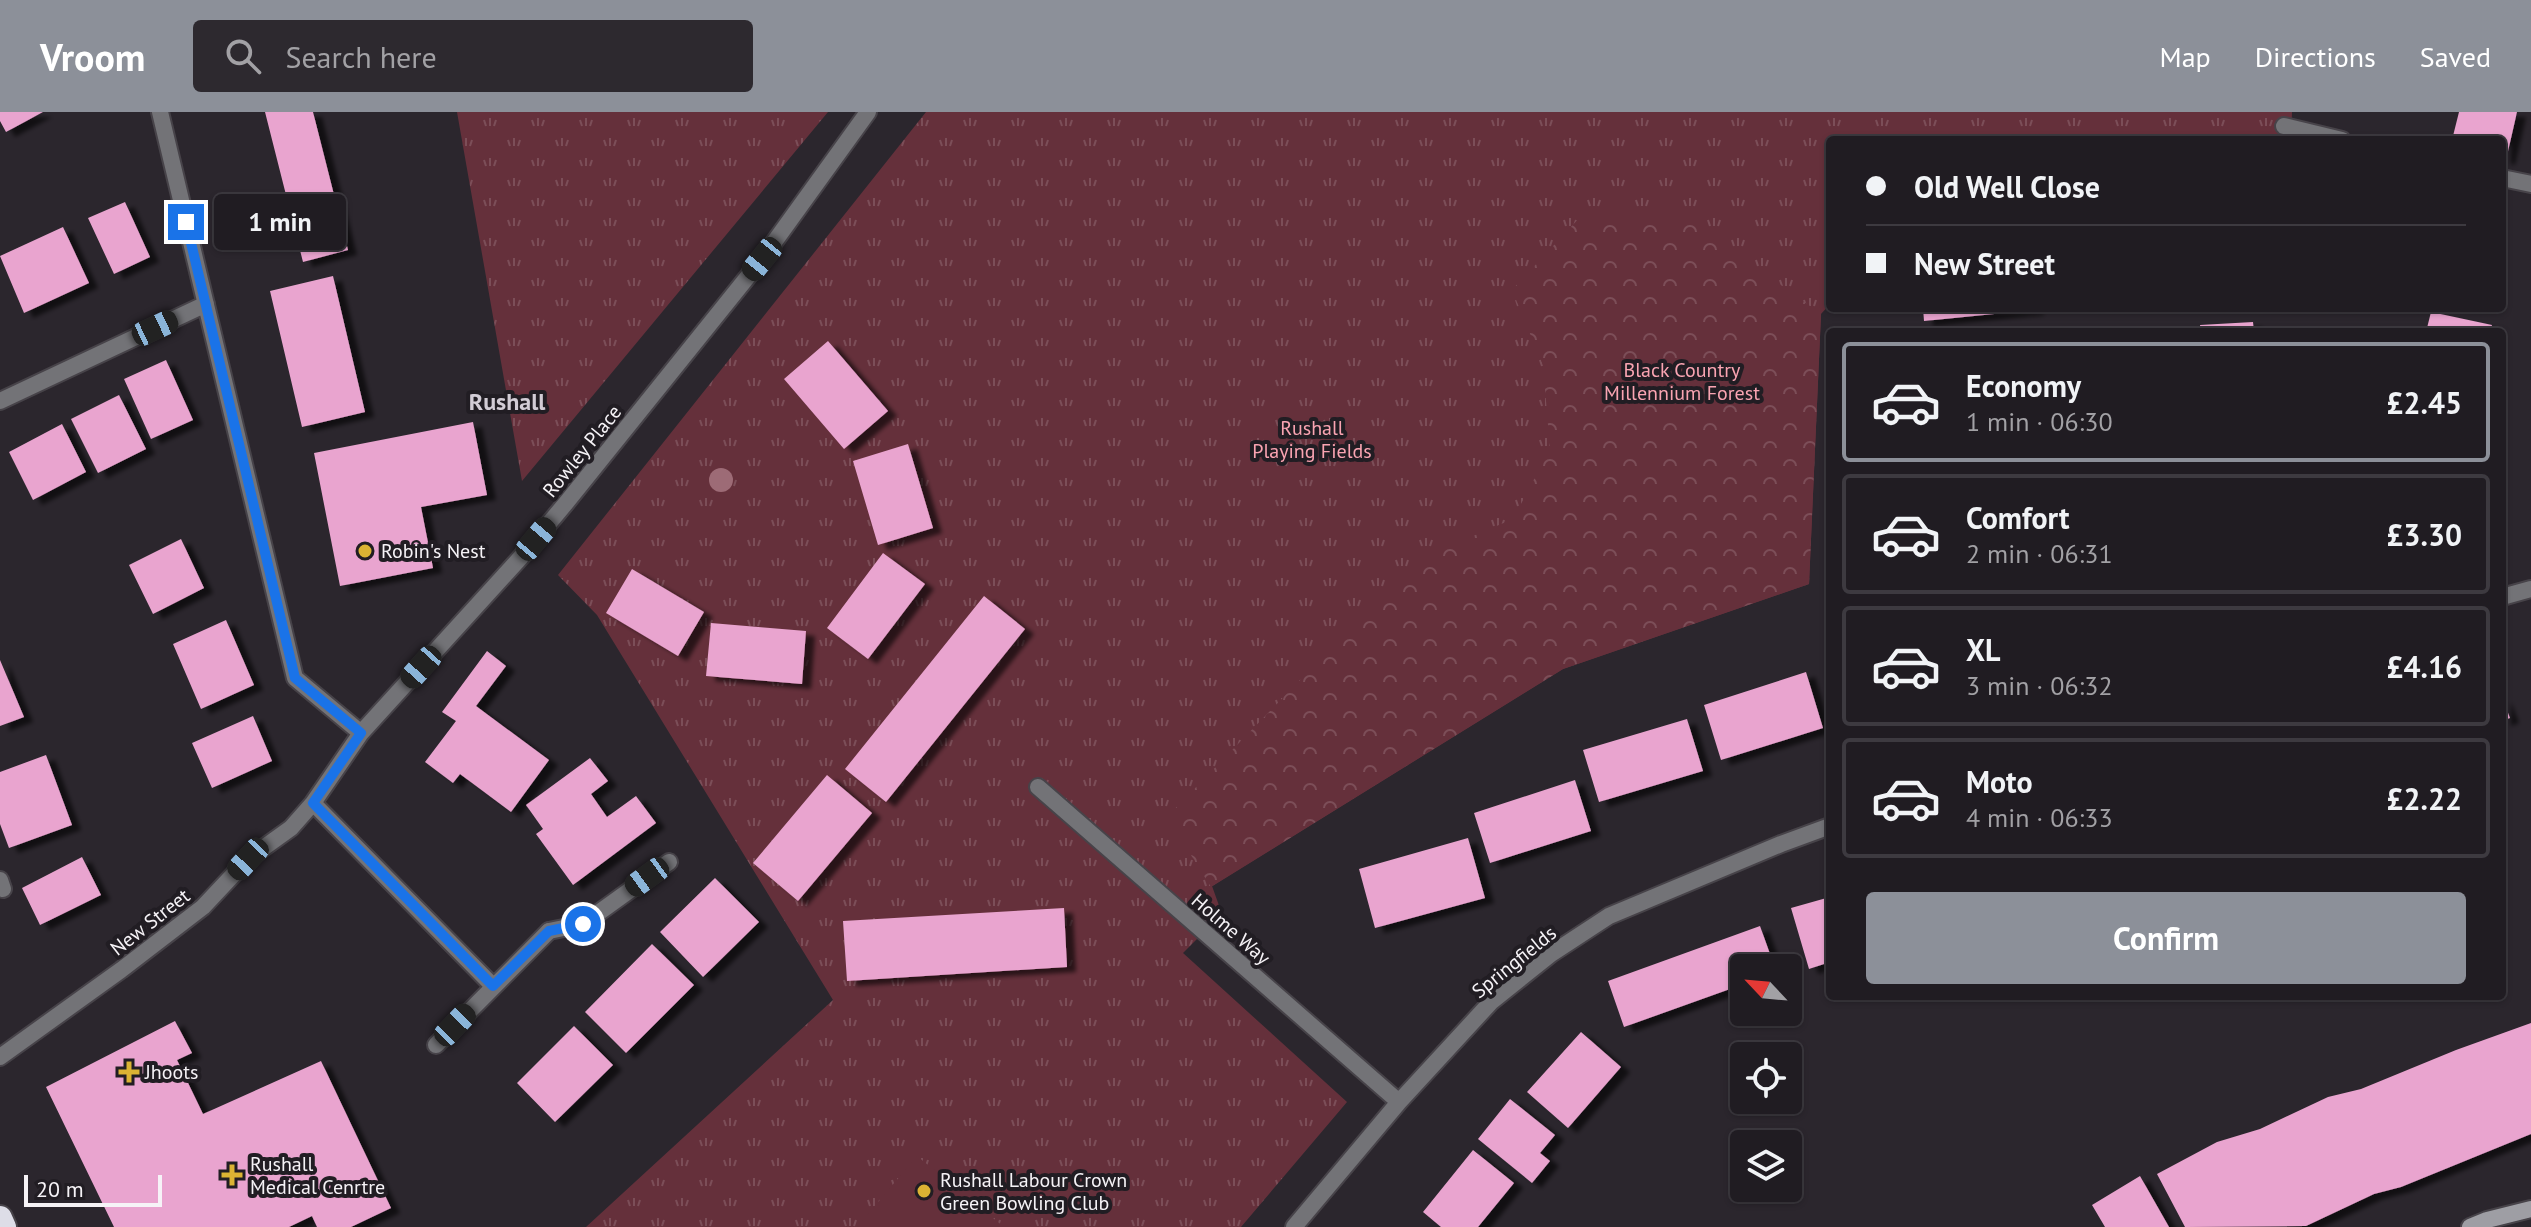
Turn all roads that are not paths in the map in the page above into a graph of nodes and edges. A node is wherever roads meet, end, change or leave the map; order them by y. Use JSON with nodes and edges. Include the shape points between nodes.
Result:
{"nodes":[{"id":1,"x":160,"y":112,"type":"edge"},
{"id":2,"x":868,"y":112,"type":"edge"},
{"id":3,"x":2284,"y":126,"type":"dead end"},
{"id":4,"x":2325,"y":136,"type":"edge"},
{"id":5,"x":2506,"y":179,"type":"edge"},
{"id":6,"x":2531,"y":184,"type":"edge"},
{"id":7,"x":206,"y":304,"type":"junction"},
{"id":8,"x":0,"y":401,"type":"edge"},
{"id":9,"x":2531,"y":589,"type":"edge"},
{"id":10,"x":2506,"y":596,"type":"edge"},
{"id":11,"x":361,"y":733,"type":"junction"},
{"id":12,"x":1038,"y":787,"type":"dead end"},
{"id":13,"x":313,"y":803,"type":"junction"},
{"id":14,"x":1826,"y":827,"type":"edge"},
{"id":15,"x":669,"y":862,"type":"dead end"},
{"id":16,"x":493,"y":986,"type":"junction"},
{"id":17,"x":436,"y":1045,"type":"dead end"},
{"id":18,"x":0,"y":1057,"type":"edge"},
{"id":19,"x":1399,"y":1102,"type":"junction"},
{"id":20,"x":2531,"y":1209,"type":"edge"},
{"id":21,"x":0,"y":1218,"type":"edge"},
{"id":22,"x":4,"y":1227,"type":"edge"},
{"id":23,"x":1294,"y":1227,"type":"edge"},
{"id":24,"x":2470,"y":1227,"type":"edge"}],
"edges":[{"from":1,"to":7,"type":"street"},
{"from":2,"to":11,"type":"street","name":"Rowley Place","via":[[762,259],[566,503]]},
{"from":3,"to":4,"type":"street"},
{"from":5,"to":6,"type":"street"},
{"from":7,"to":8,"type":"street"},
{"from":7,"to":11,"type":"street","via":[[295,678]]},
{"from":9,"to":10,"type":"street"},
{"from":11,"to":13,"type":"street","name":"Rowley Place"},
{"from":12,"to":19,"type":"street","name":"Holme Way"},
{"from":13,"to":16,"type":"street"},
{"from":13,"to":18,"type":"street","name":"New Street","via":[[192,916]]},
{"from":14,"to":19,"type":"street","name":"Springfields","via":[[1609,916],[1491,1002]]},
{"from":15,"to":16,"type":"street","via":[[583,924],[549,931]]},
{"from":16,"to":17,"type":"street"},
{"from":19,"to":23,"type":"street","name":"Springfields"},
{"from":20,"to":24,"type":"main road"},
{"from":21,"to":22,"type":"highway"}]}
